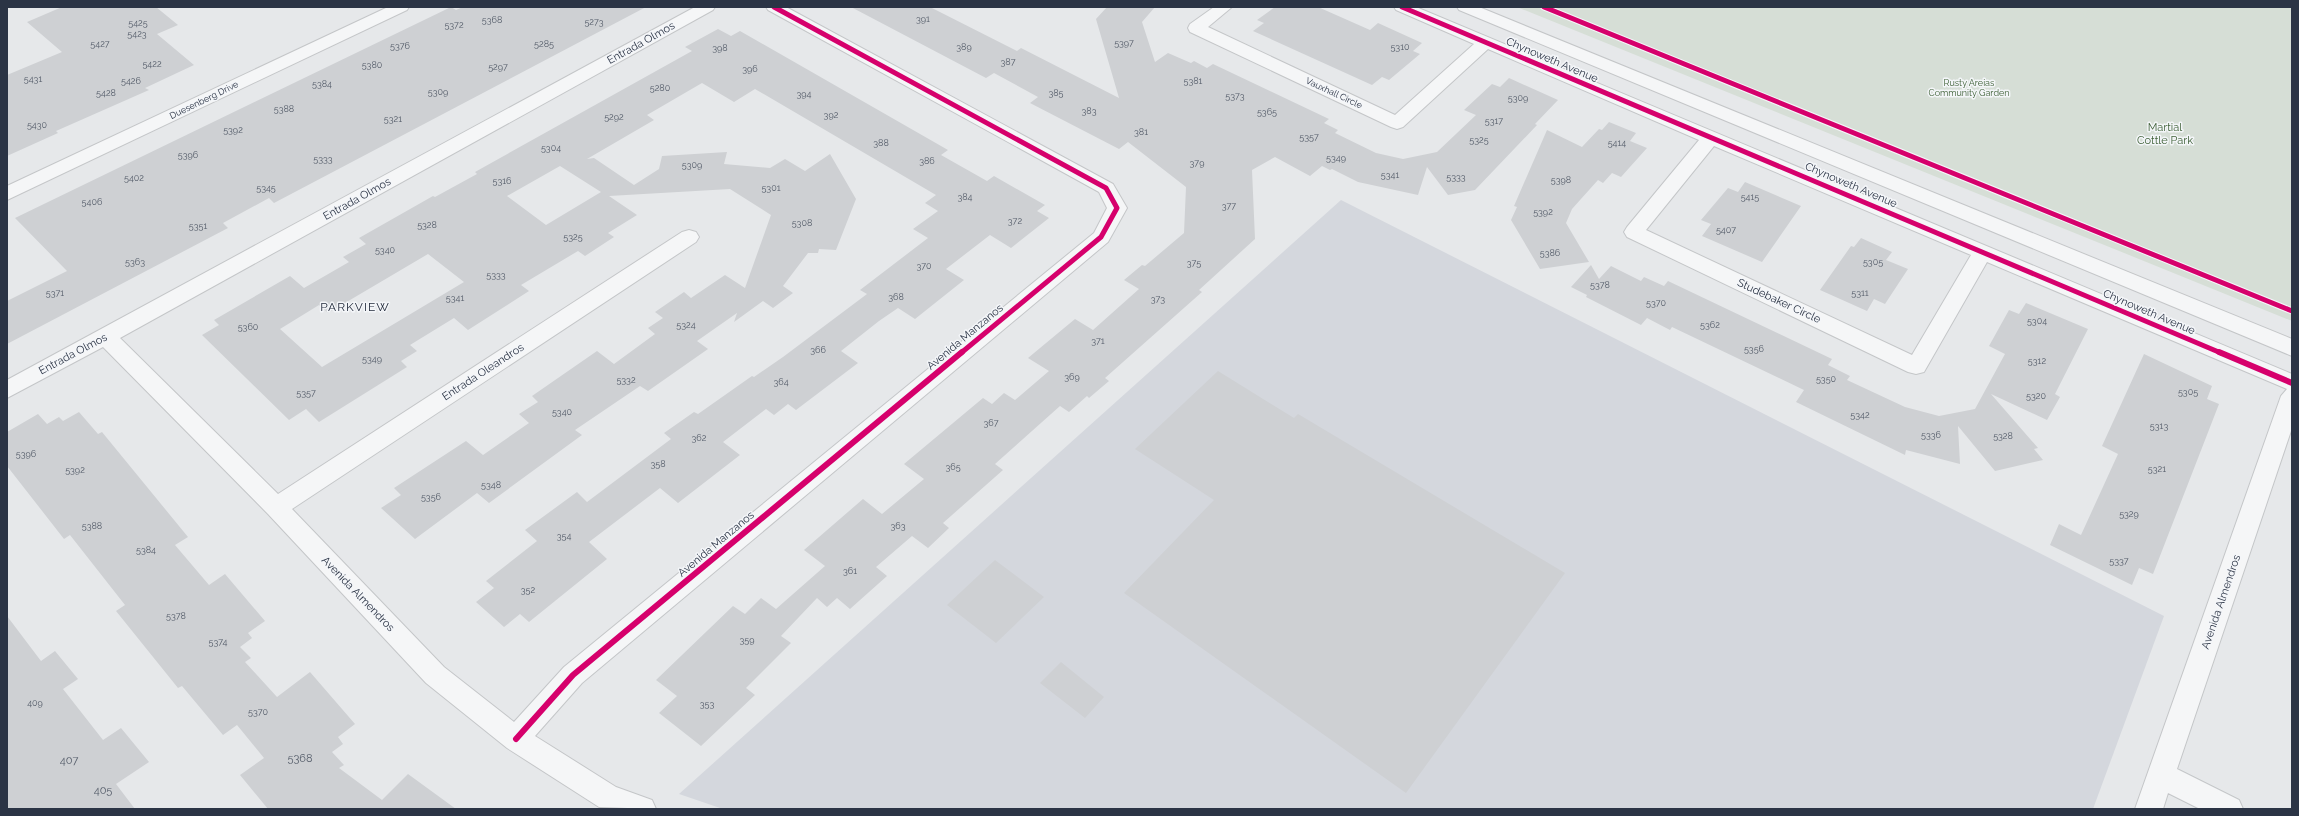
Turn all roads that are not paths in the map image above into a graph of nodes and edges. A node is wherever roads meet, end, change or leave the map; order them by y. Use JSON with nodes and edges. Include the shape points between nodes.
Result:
{"nodes":[{"id":1,"x":401,"y":7,"type":"edge"},
{"id":2,"x":707,"y":7,"type":"edge"},
{"id":3,"x":774,"y":7,"type":"edge"},
{"id":4,"x":1224,"y":7,"type":"edge"},
{"id":5,"x":1402,"y":7,"type":"edge"},
{"id":6,"x":1465,"y":7,"type":"edge"},
{"id":7,"x":1485,"y":43,"type":"junction"},
{"id":8,"x":1711,"y":137,"type":"junction"},
{"id":9,"x":7,"y":194,"type":"edge"},
{"id":10,"x":689,"y":237,"type":"dead end"},
{"id":11,"x":1984,"y":252,"type":"junction"},
{"id":12,"x":106,"y":336,"type":"junction"},
{"id":13,"x":2292,"y":348,"type":"edge"},
{"id":14,"x":2292,"y":383,"type":"edge"},
{"id":15,"x":7,"y":390,"type":"edge"},
{"id":16,"x":2292,"y":396,"type":"edge"},
{"id":17,"x":276,"y":508,"type":"junction"},
{"id":18,"x":516,"y":739,"type":"junction"},
{"id":19,"x":2161,"y":775,"type":"junction"},
{"id":20,"x":642,"y":809,"type":"edge"},
{"id":21,"x":2149,"y":809,"type":"edge"},
{"id":22,"x":2229,"y":809,"type":"edge"}],
"edges":[{"from":1,"to":9,"type":"street","name":"Duesenberg Drive"},
{"from":2,"to":12,"type":"street","name":"Entrada Olmos"},
{"from":3,"to":18,"type":"street","name":"Avenida Manzanos","via":[[1106,188],[1117,208],[1101,237],[573,675]]},
{"from":4,"to":7,"type":"street","name":"Vauxhall Circle","via":[[1196,28],[1397,123]]},
{"from":5,"to":7,"type":"street","name":"Chynoweth Avenue"},
{"from":6,"to":13,"type":"street","name":"Chynoweth Avenue"},
{"from":7,"to":8,"type":"street","name":"Chynoweth Avenue"},
{"from":8,"to":11,"type":"street","name":"Chynoweth Avenue"},
{"from":8,"to":11,"type":"street","name":"Studebaker Circle","via":[[1634,232],[1916,366]]},
{"from":10,"to":17,"type":"street","name":"Entrada Oleandros"},
{"from":11,"to":14,"type":"street","name":"Chynoweth Avenue"},
{"from":12,"to":15,"type":"street","name":"Entrada Olmos"},
{"from":12,"to":17,"type":"street","name":"Avenida Almendros"},
{"from":16,"to":19,"type":"street","name":"Avenida Almendros"},
{"from":17,"to":18,"type":"street","name":"Avenida Almendros","via":[[435,675]]},
{"from":18,"to":20,"type":"street","name":"Avenida Almendros","via":[[609,798]]},
{"from":19,"to":21,"type":"street","name":"Avenida Almendros"},
{"from":19,"to":22,"type":"street"}]}
